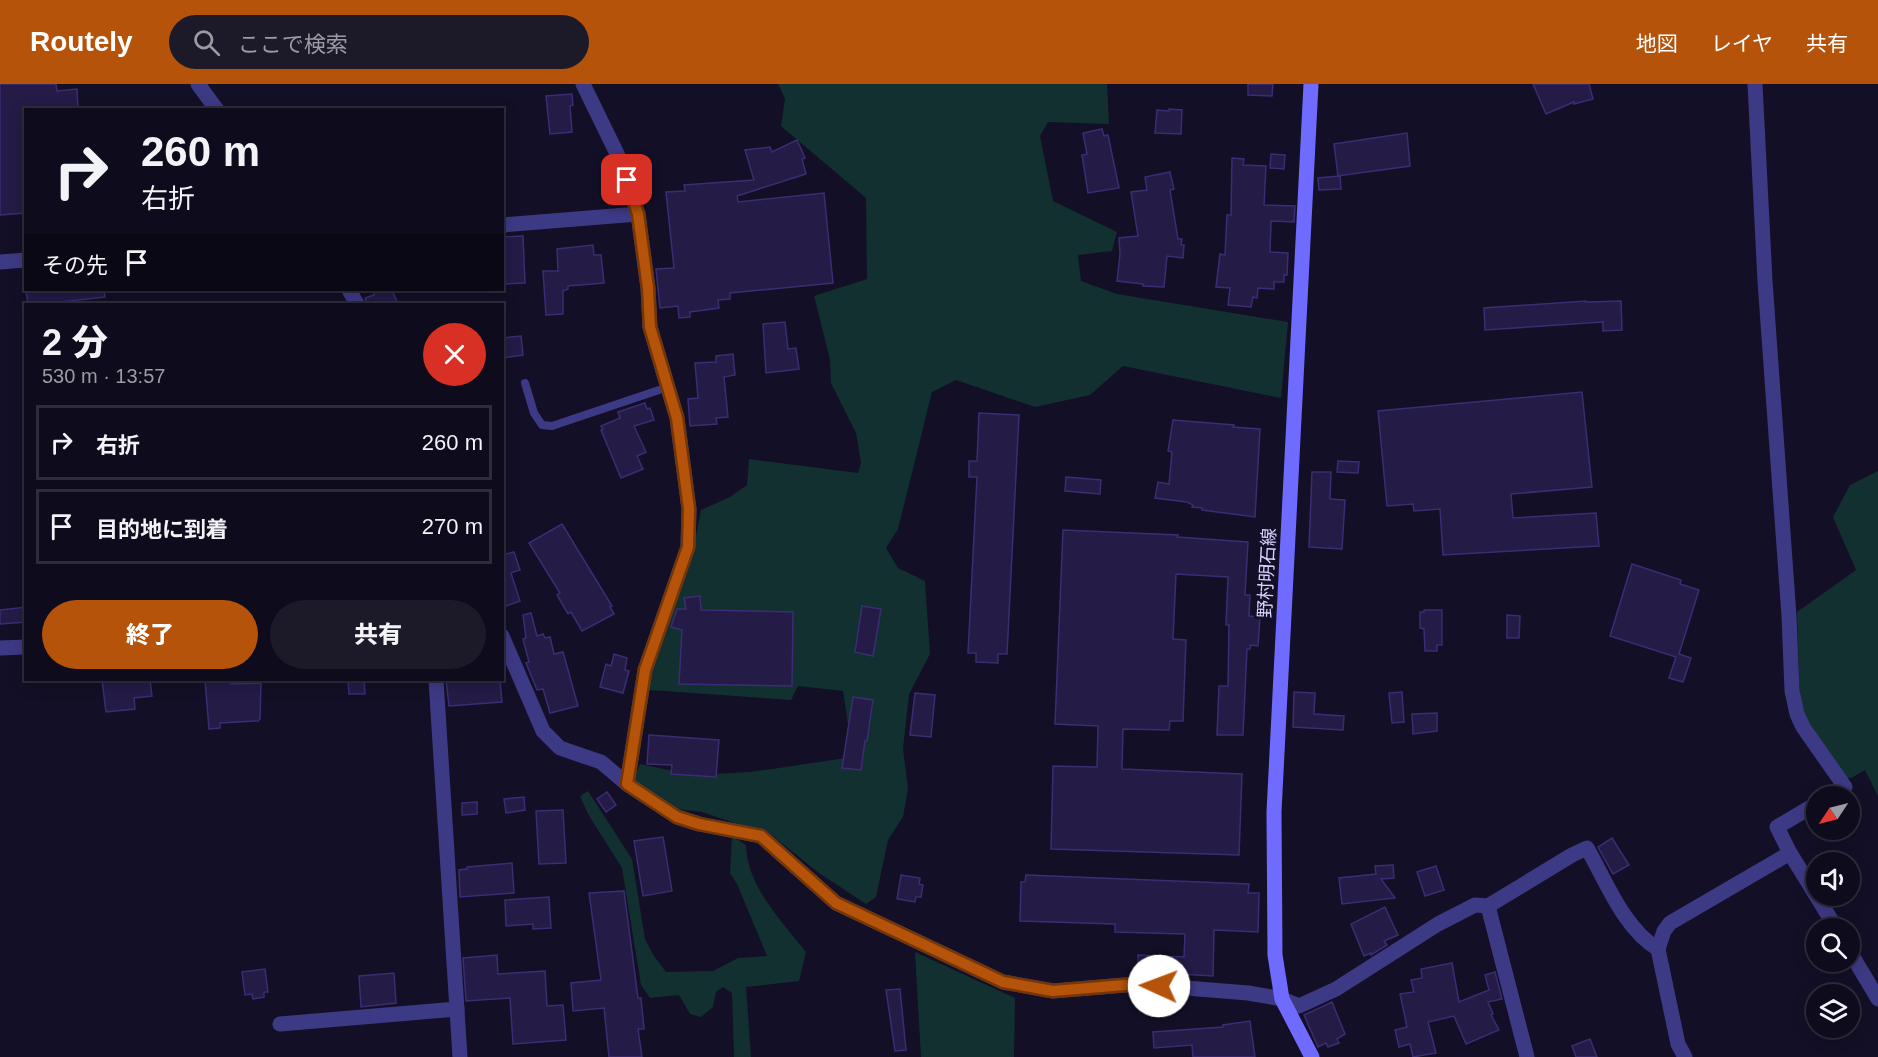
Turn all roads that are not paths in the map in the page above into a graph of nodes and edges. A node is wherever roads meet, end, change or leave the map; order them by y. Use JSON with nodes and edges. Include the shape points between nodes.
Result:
{"nodes":[{"id":1,"x":198,"y":84,"type":"edge"},
{"id":2,"x":583,"y":84,"type":"edge"},
{"id":3,"x":1311,"y":84,"type":"edge"},
{"id":4,"x":1755,"y":84,"type":"edge"},
{"id":5,"x":216,"y":108,"type":"edge"},
{"id":6,"x":638,"y":214,"type":"junction"},
{"id":7,"x":504,"y":225,"type":"edge"},
{"id":8,"x":24,"y":260,"type":"edge"},
{"id":9,"x":0,"y":262,"type":"edge"},
{"id":10,"x":525,"y":383,"type":"dead end"},
{"id":11,"x":668,"y":387,"type":"junction"},
{"id":12,"x":504,"y":641,"type":"edge"},
{"id":13,"x":24,"y":647,"type":"edge"},
{"id":14,"x":0,"y":648,"type":"edge"},
{"id":15,"x":436,"y":681,"type":"edge"},
{"id":16,"x":627,"y":784,"type":"junction"},
{"id":17,"x":1844,"y":786,"type":"edge"},
{"id":18,"x":1806,"y":810,"type":"edge"},
{"id":19,"x":1790,"y":853,"type":"junction"},
{"id":20,"x":1488,"y":906,"type":"junction"},
{"id":21,"x":1830,"y":918,"type":"edge"},
{"id":22,"x":1658,"y":949,"type":"junction"},
{"id":23,"x":1860,"y":969,"type":"edge"},
{"id":24,"x":1282,"y":999,"type":"junction"},
{"id":25,"x":1878,"y":999,"type":"edge"},
{"id":26,"x":457,"y":1009,"type":"junction"},
{"id":27,"x":280,"y":1024,"type":"dead end"},
{"id":28,"x":460,"y":1057,"type":"edge"},
{"id":29,"x":1312,"y":1057,"type":"edge"},
{"id":30,"x":1527,"y":1057,"type":"edge"},
{"id":31,"x":1684,"y":1057,"type":"edge"}],
"edges":[{"from":1,"to":5,"type":"street"},
{"from":2,"to":6,"type":"street","via":[[622,164]]},
{"from":3,"to":24,"type":"main road","name":"野村明石線","via":[[1274,812],[1275,955]]},
{"from":4,"to":17,"type":"street","via":[[1792,691],[1803,727]]},
{"from":6,"to":7,"type":"street"},
{"from":6,"to":11,"type":"street","via":[[650,327]]},
{"from":8,"to":9,"type":"street"},
{"from":10,"to":11,"type":"lane","via":[[534,413],[542,425],[552,426]]},
{"from":11,"to":16,"type":"street","via":[[677,418],[689,509],[688,547],[645,670]]},
{"from":12,"to":16,"type":"street","via":[[543,731],[560,748],[601,762]]},
{"from":13,"to":14,"type":"street"},
{"from":15,"to":26,"type":"street"},
{"from":16,"to":24,"type":"street","via":[[677,817],[761,836],[836,903],[1003,982],[1053,991],[1137,984]]},
{"from":18,"to":19,"type":"street","via":[[1777,827]]},
{"from":19,"to":21,"type":"street"},
{"from":19,"to":22,"type":"street","via":[[1670,923]]},
{"from":20,"to":22,"type":"street","via":[[1587,848],[1633,929]]},
{"from":20,"to":24,"type":"street","via":[[1475,905],[1438,924],[1336,989],[1299,1006]]},
{"from":20,"to":30,"type":"street"},
{"from":22,"to":31,"type":"street"},
{"from":23,"to":25,"type":"street"},
{"from":24,"to":29,"type":"main road","name":"野村明石線"},
{"from":26,"to":27,"type":"street"},
{"from":26,"to":28,"type":"street"}]}
